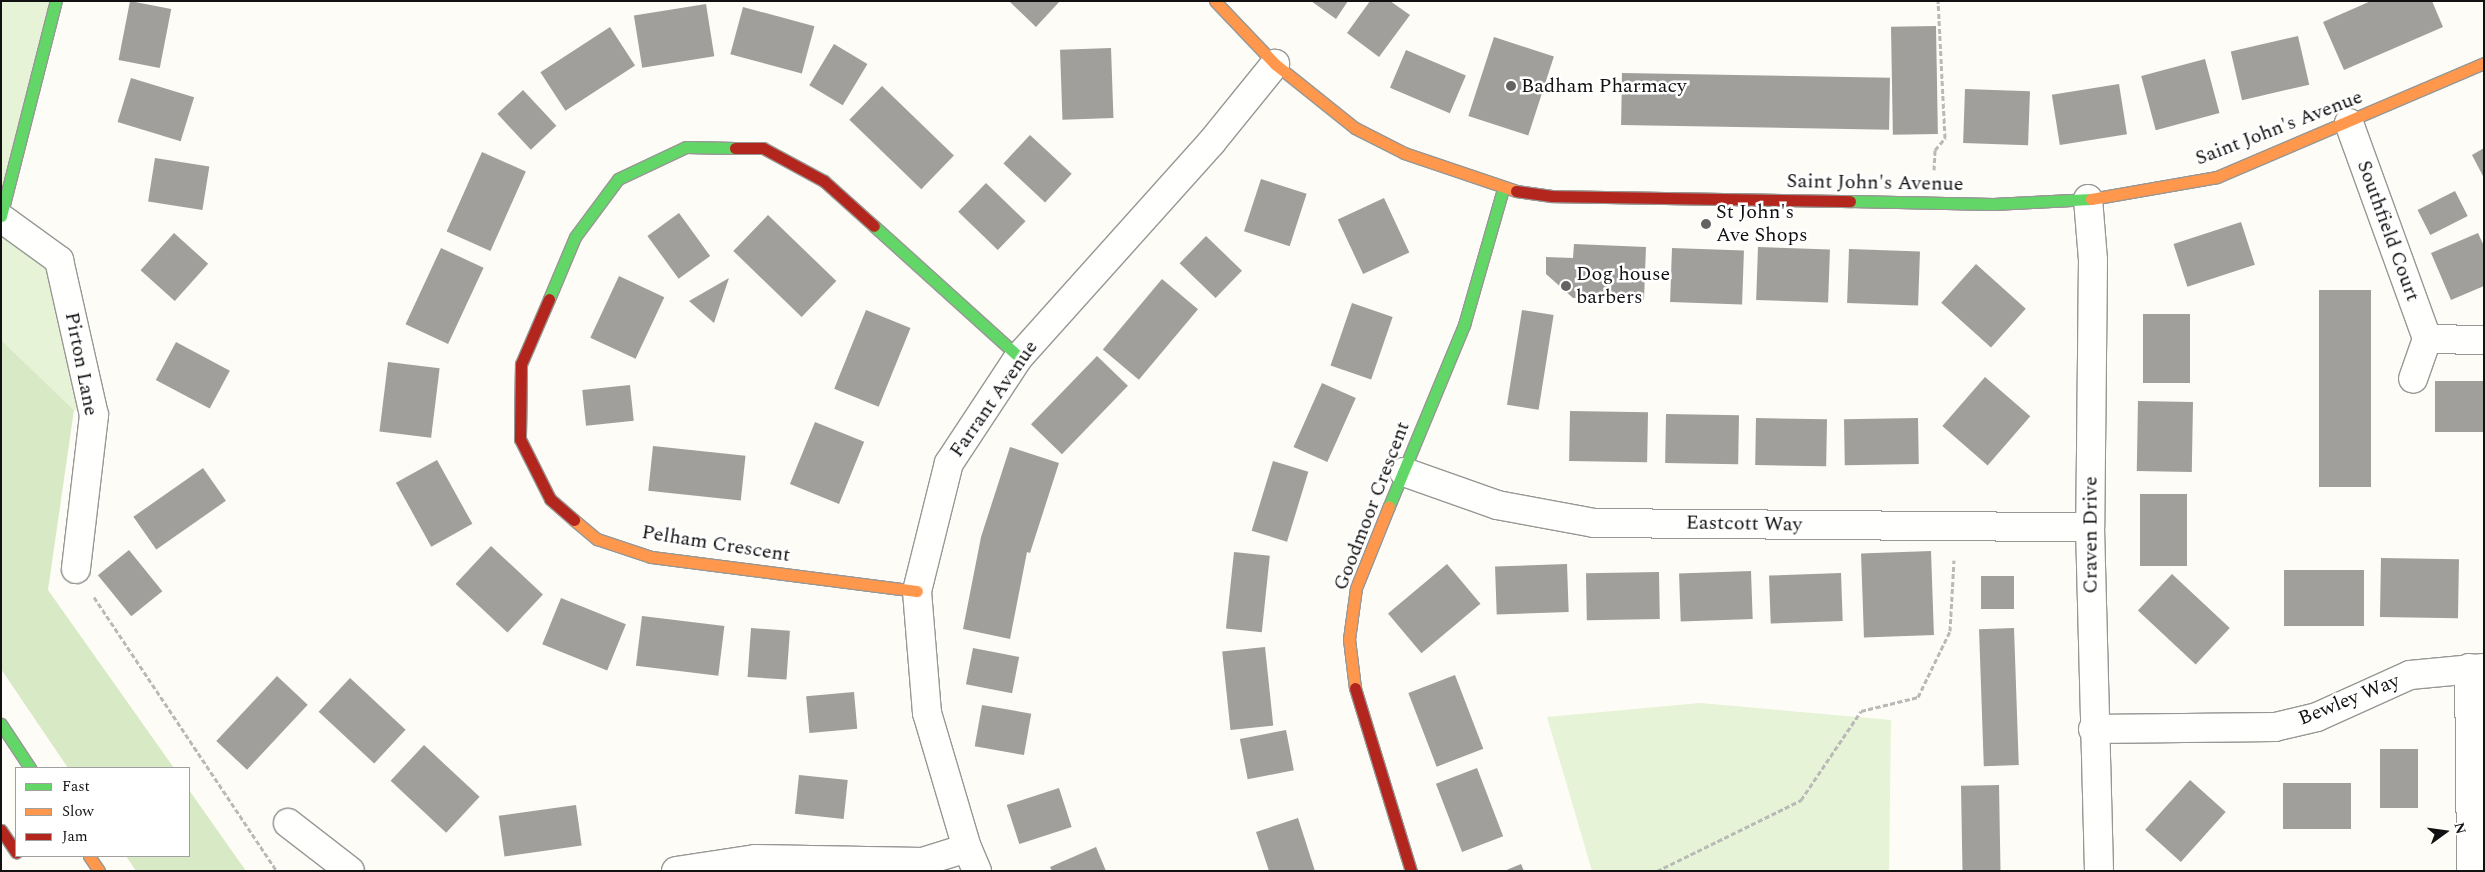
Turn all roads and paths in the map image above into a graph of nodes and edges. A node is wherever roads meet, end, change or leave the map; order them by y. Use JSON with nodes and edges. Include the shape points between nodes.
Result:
{"nodes":[{"id":1,"x":56,"y":1,"type":"edge"},
{"id":2,"x":1215,"y":1,"type":"edge"},
{"id":3,"x":1938,"y":1,"type":"edge"},
{"id":4,"x":2484,"y":63,"type":"edge"},
{"id":5,"x":1275,"y":64,"type":"junction"},
{"id":6,"x":2349,"y":123,"type":"junction"},
{"id":7,"x":1503,"y":189,"type":"junction"},
{"id":8,"x":2088,"y":199,"type":"junction"},
{"id":9,"x":1933,"y":203,"type":"junction"},
{"id":10,"x":1,"y":217,"type":"edge"},
{"id":11,"x":2427,"y":339,"type":"junction"},
{"id":12,"x":2484,"y":340,"type":"edge"},
{"id":13,"x":1019,"y":357,"type":"junction"},
{"id":14,"x":2412,"y":379,"type":"dead end"},
{"id":15,"x":1404,"y":472,"type":"junction"},
{"id":16,"x":1956,"y":526,"type":"junction"},
{"id":17,"x":2090,"y":527,"type":"junction"},
{"id":18,"x":76,"y":569,"type":"joint"},
{"id":19,"x":917,"y":590,"type":"junction"},
{"id":20,"x":2477,"y":668,"type":"edge"},
{"id":21,"x":1,"y":724,"type":"edge"},
{"id":22,"x":2093,"y":729,"type":"junction"},
{"id":23,"x":29,"y":767,"type":"edge"},
{"id":24,"x":288,"y":823,"type":"dead end"},
{"id":25,"x":1,"y":830,"type":"edge"},
{"id":26,"x":15,"y":851,"type":"edge"},
{"id":27,"x":90,"y":857,"type":"edge"},
{"id":28,"x":972,"y":859,"type":"edge"},
{"id":29,"x":99,"y":871,"type":"edge"},
{"id":30,"x":277,"y":871,"type":"edge"},
{"id":31,"x":350,"y":871,"type":"edge"},
{"id":32,"x":676,"y":871,"type":"edge"},
{"id":33,"x":1411,"y":871,"type":"edge"},
{"id":34,"x":1657,"y":871,"type":"edge"},
{"id":35,"x":2099,"y":871,"type":"edge"},
{"id":36,"x":2471,"y":871,"type":"edge"}],
"edges":[{"from":1,"to":10,"type":"main road","name":"Pirton Lane"},
{"from":2,"to":5,"type":"main road","name":"Saint John's Avenue"},
{"from":3,"to":9,"type":"path","via":[[1944,138],[1935,150]]},
{"from":4,"to":6,"type":"main road","name":"Saint John's Avenue"},
{"from":5,"to":7,"type":"main road","name":"Saint John's Avenue","via":[[1354,128],[1404,153]]},
{"from":5,"to":13,"type":"street","name":"Farrant Avenue","via":[[1211,143]]},
{"from":6,"to":8,"type":"main road","name":"Saint John's Avenue","via":[[2217,177]]},
{"from":6,"to":11,"type":"street","name":"Southfield Court"},
{"from":7,"to":9,"type":"main road","name":"Saint John's Avenue","via":[[1552,196]]},
{"from":7,"to":15,"type":"main road","name":"Goodmoor Crescent","via":[[1464,324]]},
{"from":8,"to":9,"type":"main road","name":"Saint John's Avenue"},
{"from":8,"to":17,"type":"street","name":"Craven Drive","via":[[2094,260]]},
{"from":10,"to":18,"type":"street","name":"Pirton Lane","via":[[59,260],[94,415]]},
{"from":11,"to":12,"type":"street"},
{"from":11,"to":14,"type":"street"},
{"from":13,"to":19,"type":"street","name":"Farrant Avenue","via":[[949,463]]},
{"from":13,"to":19,"type":"main road","name":"Pelham Crescent","via":[[824,182],[763,148],[686,147],[618,179],[575,237],[521,364],[520,439],[550,500],[597,539],[651,557]]},
{"from":15,"to":16,"type":"street","name":"Eastcott Way","via":[[1497,505],[1594,523]]},
{"from":15,"to":33,"type":"main road","name":"Goodmoor Crescent","via":[[1356,588],[1349,639],[1355,691]]},
{"from":16,"to":17,"type":"street","name":"Eastcott Way"},
{"from":16,"to":34,"type":"path","via":[[1950,631],[1918,697],[1861,711],[1801,800]]},
{"from":17,"to":22,"type":"street","name":"Craven Drive"},
{"from":18,"to":30,"type":"path"},
{"from":19,"to":28,"type":"street","name":"Farrant Avenue","via":[[928,713]]},
{"from":20,"to":22,"type":"street","name":"Bewley Way","via":[[2410,675],[2317,716],[2275,727]]},
{"from":20,"to":36,"type":"street"},
{"from":21,"to":23,"type":"main road"},
{"from":22,"to":35,"type":"street","name":"Craven Drive"},
{"from":24,"to":31,"type":"street"},
{"from":25,"to":26,"type":"main road"},
{"from":27,"to":29,"type":"main road"},
{"from":28,"to":32,"type":"street","via":[[922,862],[755,859]]}]}
